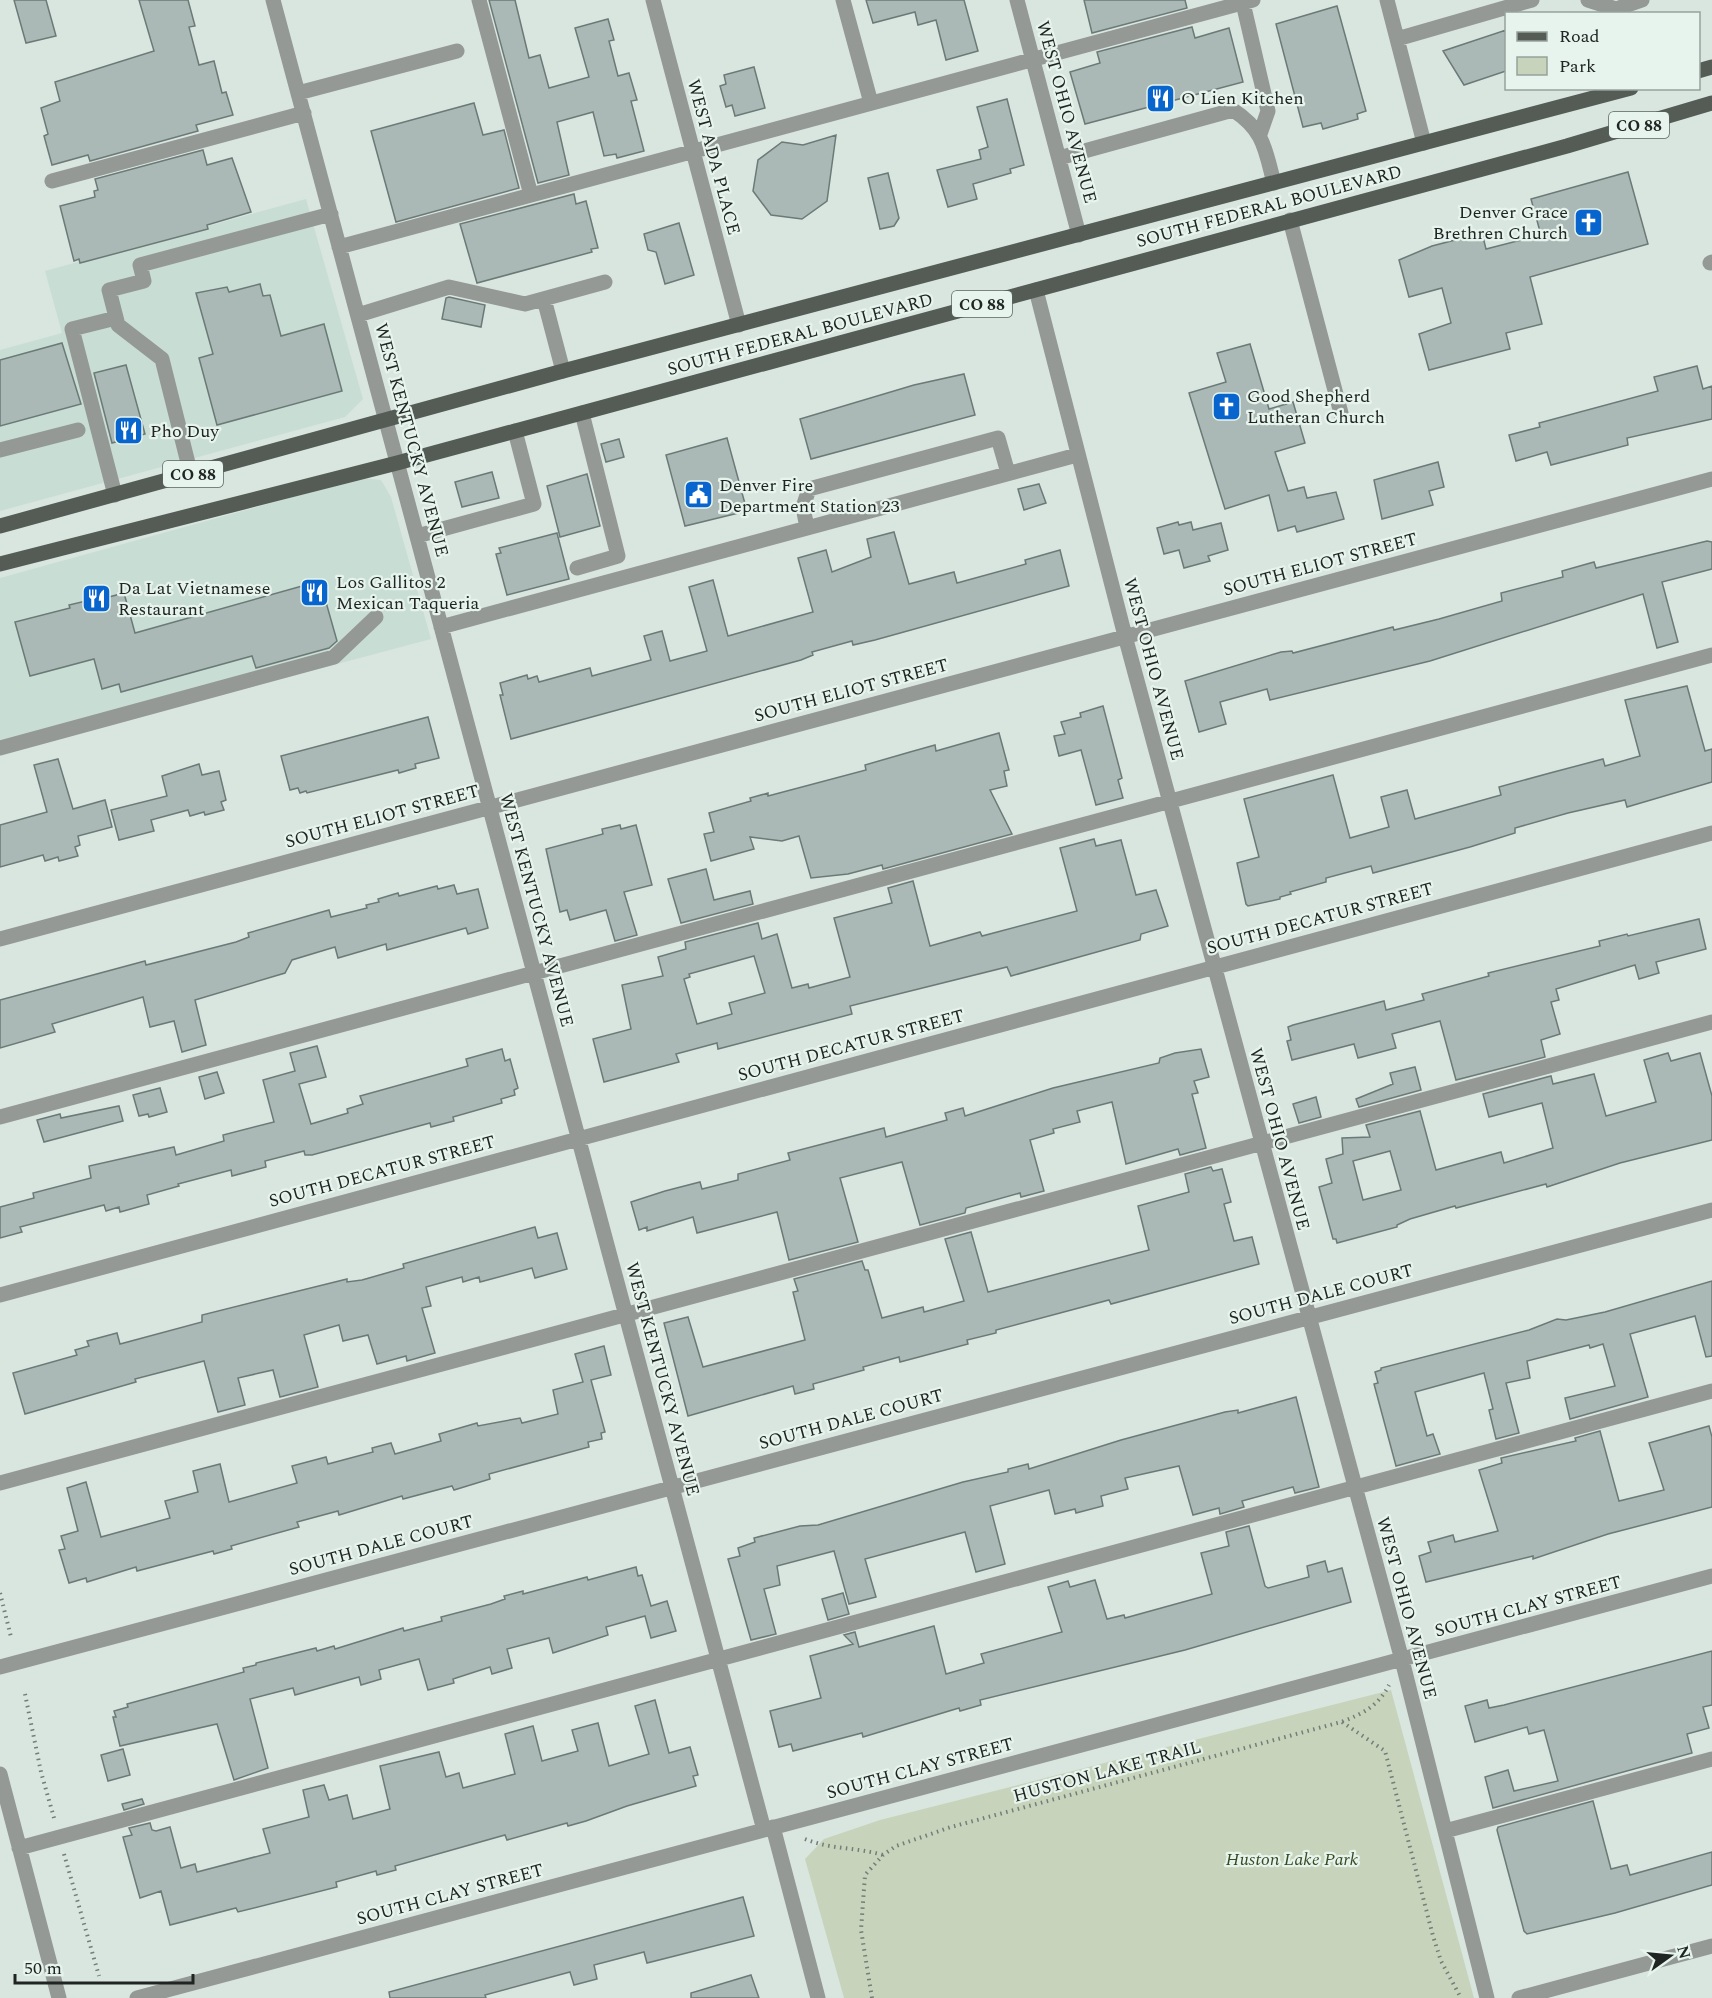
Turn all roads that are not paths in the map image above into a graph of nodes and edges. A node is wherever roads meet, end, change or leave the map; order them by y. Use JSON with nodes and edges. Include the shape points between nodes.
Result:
{"nodes":[{"id":1,"x":273,"y":0,"type":"edge"},
{"id":2,"x":479,"y":0,"type":"edge"},
{"id":3,"x":653,"y":0,"type":"edge"},
{"id":4,"x":843,"y":0,"type":"edge"},
{"id":5,"x":1017,"y":0,"type":"edge"},
{"id":6,"x":1387,"y":0,"type":"edge"},
{"id":7,"x":1532,"y":0,"type":"edge"},
{"id":8,"x":1588,"y":0,"type":"edge"},
{"id":9,"x":1642,"y":0,"type":"edge"},
{"id":10,"x":1248,"y":1,"type":"edge"},
{"id":11,"x":1209,"y":6,"type":"edge"},
{"id":12,"x":1617,"y":11,"type":"edge"},
{"id":13,"x":1397,"y":39,"type":"junction"},
{"id":14,"x":457,"y":51,"type":"dead end"},
{"id":15,"x":1032,"y":60,"type":"junction"},
{"id":16,"x":1623,"y":90,"type":"edge"},
{"id":17,"x":298,"y":93,"type":"junction"},
{"id":18,"x":871,"y":103,"type":"junction"},
{"id":19,"x":1712,"y":104,"type":"edge"},
{"id":20,"x":304,"y":113,"type":"junction"},
{"id":21,"x":1260,"y":134,"type":"junction"},
{"id":22,"x":1424,"y":143,"type":"junction"},
{"id":23,"x":692,"y":151,"type":"junction"},
{"id":24,"x":1059,"y":158,"type":"junction"},
{"id":25,"x":52,"y":181,"type":"dead end"},
{"id":26,"x":1274,"y":183,"type":"junction"},
{"id":27,"x":531,"y":195,"type":"junction"},
{"id":28,"x":331,"y":214,"type":"junction"},
{"id":29,"x":1290,"y":220,"type":"junction"},
{"id":30,"x":1079,"y":235,"type":"junction"},
{"id":31,"x":339,"y":247,"type":"junction"},
{"id":32,"x":605,"y":282,"type":"dead end"},
{"id":33,"x":1036,"y":290,"type":"junction"},
{"id":34,"x":544,"y":299,"type":"junction"},
{"id":35,"x":358,"y":315,"type":"junction"},
{"id":36,"x":116,"y":318,"type":"junction"},
{"id":37,"x":739,"y":325,"type":"junction"},
{"id":38,"x":563,"y":371,"type":"junction"},
{"id":39,"x":582,"y":413,"type":"junction"},
{"id":40,"x":1342,"y":417,"type":"dead end"},
{"id":41,"x":387,"y":422,"type":"junction"},
{"id":42,"x":78,"y":430,"type":"dead end"},
{"id":43,"x":515,"y":431,"type":"junction"},
{"id":44,"x":0,"y":450,"type":"edge"},
{"id":45,"x":1077,"y":455,"type":"junction"},
{"id":46,"x":397,"y":463,"type":"junction"},
{"id":47,"x":1008,"y":473,"type":"junction"},
{"id":48,"x":191,"y":475,"type":"junction"},
{"id":49,"x":1712,"y":479,"type":"edge"},
{"id":50,"x":115,"y":495,"type":"junction"},
{"id":51,"x":0,"y":526,"type":"edge"},
{"id":52,"x":807,"y":528,"type":"junction"},
{"id":53,"x":417,"y":536,"type":"junction"},
{"id":54,"x":618,"y":556,"type":"junction"},
{"id":55,"x":0,"y":564,"type":"edge"},
{"id":56,"x":578,"y":568,"type":"dead end"},
{"id":57,"x":624,"y":578,"type":"junction"},
{"id":58,"x":376,"y":617,"type":"dead end"},
{"id":59,"x":441,"y":627,"type":"junction"},
{"id":60,"x":1125,"y":636,"type":"junction"},
{"id":61,"x":1712,"y":655,"type":"edge"},
{"id":62,"x":0,"y":748,"type":"edge"},
{"id":63,"x":1169,"y":801,"type":"junction"},
{"id":64,"x":490,"y":807,"type":"junction"},
{"id":65,"x":1712,"y":833,"type":"edge"},
{"id":66,"x":0,"y":939,"type":"edge"},
{"id":67,"x":1214,"y":967,"type":"junction"},
{"id":68,"x":534,"y":973,"type":"junction"},
{"id":69,"x":1712,"y":1022,"type":"edge"},
{"id":70,"x":0,"y":1117,"type":"edge"},
{"id":71,"x":578,"y":1138,"type":"junction"},
{"id":72,"x":1261,"y":1144,"type":"junction"},
{"id":73,"x":1712,"y":1210,"type":"edge"},
{"id":74,"x":0,"y":1295,"type":"edge"},
{"id":75,"x":626,"y":1315,"type":"junction"},
{"id":76,"x":1308,"y":1318,"type":"junction"},
{"id":77,"x":1712,"y":1391,"type":"edge"},
{"id":78,"x":0,"y":1484,"type":"edge"},
{"id":79,"x":672,"y":1487,"type":"junction"},
{"id":80,"x":1354,"y":1488,"type":"junction"},
{"id":81,"x":1712,"y":1576,"type":"edge"},
{"id":82,"x":718,"y":1659,"type":"junction"},
{"id":83,"x":1402,"y":1660,"type":"junction"},
{"id":84,"x":0,"y":1666,"type":"edge"},
{"id":85,"x":1712,"y":1759,"type":"edge"},
{"id":86,"x":0,"y":1774,"type":"edge"},
{"id":87,"x":768,"y":1829,"type":"junction"},
{"id":88,"x":1445,"y":1831,"type":"junction"},
{"id":89,"x":19,"y":1848,"type":"junction"},
{"id":90,"x":1712,"y":1946,"type":"edge"},
{"id":91,"x":59,"y":1998,"type":"edge"},
{"id":92,"x":138,"y":1998,"type":"edge"},
{"id":93,"x":818,"y":1998,"type":"edge"},
{"id":94,"x":1487,"y":1998,"type":"edge"},
{"id":95,"x":1519,"y":1998,"type":"edge"}],
"edges":[{"from":1,"to":17,"type":"street","name":"WEST KENTUCKY AVENUE"},
{"from":2,"to":27,"type":"street"},
{"from":3,"to":23,"type":"street","name":"WEST ADA PLACE"},
{"from":4,"to":18,"type":"street"},
{"from":5,"to":15,"type":"street","name":"WEST OHIO AVENUE"},
{"from":6,"to":13,"type":"street"},
{"from":7,"to":13,"type":"street"},
{"from":8,"to":12,"type":"street"},
{"from":9,"to":12,"type":"street"},
{"from":10,"to":11,"type":"street"},
{"from":10,"to":21,"type":"street","via":[[1268,111]]},
{"from":11,"to":15,"type":"street"},
{"from":13,"to":22,"type":"street"},
{"from":14,"to":17,"type":"street"},
{"from":15,"to":18,"type":"street"},
{"from":15,"to":24,"type":"street","name":"WEST OHIO AVENUE"},
{"from":16,"to":22,"type":"main road","name":"SOUTH FEDERAL BOULEVARD","number":"CO 88"},
{"from":17,"to":20,"type":"street","name":"WEST KENTUCKY AVENUE"},
{"from":18,"to":23,"type":"street"},
{"from":19,"to":29,"type":"main road","name":"SOUTH FEDERAL BOULEVARD","number":"CO 88"},
{"from":20,"to":25,"type":"street"},
{"from":20,"to":28,"type":"street","name":"WEST KENTUCKY AVENUE"},
{"from":21,"to":24,"type":"street","via":[[1249,120],[1233,110]]},
{"from":21,"to":26,"type":"street"},
{"from":22,"to":26,"type":"main road","name":"SOUTH FEDERAL BOULEVARD","number":"CO 88"},
{"from":23,"to":27,"type":"street"},
{"from":23,"to":37,"type":"street","name":"WEST ADA PLACE"},
{"from":24,"to":30,"type":"street","name":"WEST OHIO AVENUE"},
{"from":26,"to":30,"type":"main road","name":"SOUTH FEDERAL BOULEVARD","number":"CO 88"},
{"from":27,"to":31,"type":"street"},
{"from":28,"to":31,"type":"street","name":"WEST KENTUCKY AVENUE"},
{"from":28,"to":36,"type":"street","via":[[140,265],[144,281],[109,290]]},
{"from":29,"to":33,"type":"main road","name":"SOUTH FEDERAL BOULEVARD","number":"CO 88"},
{"from":29,"to":40,"type":"street"},
{"from":30,"to":37,"type":"main road","name":"SOUTH FEDERAL BOULEVARD","number":"CO 88"},
{"from":31,"to":35,"type":"street","name":"WEST KENTUCKY AVENUE"},
{"from":32,"to":34,"type":"street"},
{"from":33,"to":39,"type":"main road","name":"SOUTH FEDERAL BOULEVARD","number":"CO 88"},
{"from":33,"to":45,"type":"street","name":"WEST OHIO AVENUE"},
{"from":34,"to":35,"type":"street","via":[[525,304],[449,287]]},
{"from":34,"to":38,"type":"street"},
{"from":35,"to":41,"type":"street","name":"WEST KENTUCKY AVENUE"},
{"from":36,"to":48,"type":"street","via":[[118,325],[162,359]]},
{"from":36,"to":50,"type":"street","via":[[72,329]]},
{"from":37,"to":38,"type":"main road","name":"SOUTH FEDERAL BOULEVARD","number":"CO 88"},
{"from":38,"to":41,"type":"main road","name":"SOUTH FEDERAL BOULEVARD","number":"CO 88"},
{"from":39,"to":43,"type":"main road","name":"SOUTH FEDERAL BOULEVARD","number":"CO 88"},
{"from":39,"to":54,"type":"street"},
{"from":41,"to":46,"type":"street","name":"WEST KENTUCKY AVENUE"},
{"from":41,"to":48,"type":"main road","name":"SOUTH FEDERAL BOULEVARD","number":"CO 88"},
{"from":42,"to":44,"type":"street"},
{"from":43,"to":46,"type":"main road","name":"SOUTH FEDERAL BOULEVARD","number":"CO 88"},
{"from":43,"to":53,"type":"street","via":[[534,504]]},
{"from":45,"to":47,"type":"street"},
{"from":45,"to":60,"type":"street","name":"WEST OHIO AVENUE"},
{"from":46,"to":53,"type":"street","name":"WEST KENTUCKY AVENUE"},
{"from":46,"to":55,"type":"main road","name":"SOUTH FEDERAL BOULEVARD","number":"CO 88"},
{"from":47,"to":52,"type":"street"},
{"from":47,"to":52,"type":"street","via":[[998,438],[809,489],[803,507]]},
{"from":48,"to":50,"type":"main road","name":"SOUTH FEDERAL BOULEVARD","number":"CO 88"},
{"from":49,"to":60,"type":"street","name":"SOUTH ELIOT STREET"},
{"from":50,"to":51,"type":"main road","name":"SOUTH FEDERAL BOULEVARD","number":"CO 88"},
{"from":52,"to":57,"type":"street"},
{"from":53,"to":59,"type":"street","name":"WEST KENTUCKY AVENUE"},
{"from":54,"to":56,"type":"street"},
{"from":54,"to":57,"type":"street"},
{"from":57,"to":59,"type":"street"},
{"from":58,"to":62,"type":"street","via":[[334,657]]},
{"from":59,"to":64,"type":"street","name":"WEST KENTUCKY AVENUE"},
{"from":60,"to":63,"type":"street","name":"WEST OHIO AVENUE"},
{"from":60,"to":64,"type":"street","name":"SOUTH ELIOT STREET"},
{"from":61,"to":63,"type":"street"},
{"from":63,"to":67,"type":"street","name":"WEST OHIO AVENUE"},
{"from":63,"to":68,"type":"street"},
{"from":64,"to":66,"type":"street","name":"SOUTH ELIOT STREET"},
{"from":64,"to":68,"type":"street","name":"WEST KENTUCKY AVENUE"},
{"from":65,"to":67,"type":"street","name":"SOUTH DECATUR STREET"},
{"from":67,"to":71,"type":"street","name":"SOUTH DECATUR STREET"},
{"from":67,"to":72,"type":"street","name":"WEST OHIO AVENUE"},
{"from":68,"to":70,"type":"street"},
{"from":68,"to":71,"type":"street","name":"WEST KENTUCKY AVENUE"},
{"from":69,"to":72,"type":"street"},
{"from":71,"to":74,"type":"street","name":"SOUTH DECATUR STREET"},
{"from":71,"to":75,"type":"street","name":"WEST KENTUCKY AVENUE"},
{"from":72,"to":75,"type":"street"},
{"from":72,"to":76,"type":"street","name":"WEST OHIO AVENUE"},
{"from":73,"to":76,"type":"street","name":"SOUTH DALE COURT"},
{"from":75,"to":78,"type":"street"},
{"from":75,"to":79,"type":"street","name":"WEST KENTUCKY AVENUE"},
{"from":76,"to":79,"type":"street","name":"SOUTH DALE COURT"},
{"from":76,"to":80,"type":"street","name":"WEST OHIO AVENUE"},
{"from":77,"to":80,"type":"street"},
{"from":79,"to":82,"type":"street","name":"WEST KENTUCKY AVENUE"},
{"from":79,"to":84,"type":"street","name":"SOUTH DALE COURT"},
{"from":80,"to":82,"type":"street"},
{"from":80,"to":83,"type":"street","name":"WEST OHIO AVENUE"},
{"from":81,"to":83,"type":"street","name":"SOUTH CLAY STREET"},
{"from":82,"to":87,"type":"street","name":"WEST KENTUCKY AVENUE"},
{"from":82,"to":89,"type":"street"},
{"from":83,"to":87,"type":"street","name":"SOUTH CLAY STREET"},
{"from":83,"to":88,"type":"street","name":"WEST OHIO AVENUE"},
{"from":85,"to":88,"type":"street"},
{"from":86,"to":89,"type":"street"},
{"from":87,"to":92,"type":"street","name":"SOUTH CLAY STREET"},
{"from":87,"to":93,"type":"street","name":"WEST KENTUCKY AVENUE"},
{"from":88,"to":94,"type":"street","name":"WEST OHIO AVENUE"},
{"from":89,"to":91,"type":"street"},
{"from":90,"to":95,"type":"street"}]}
